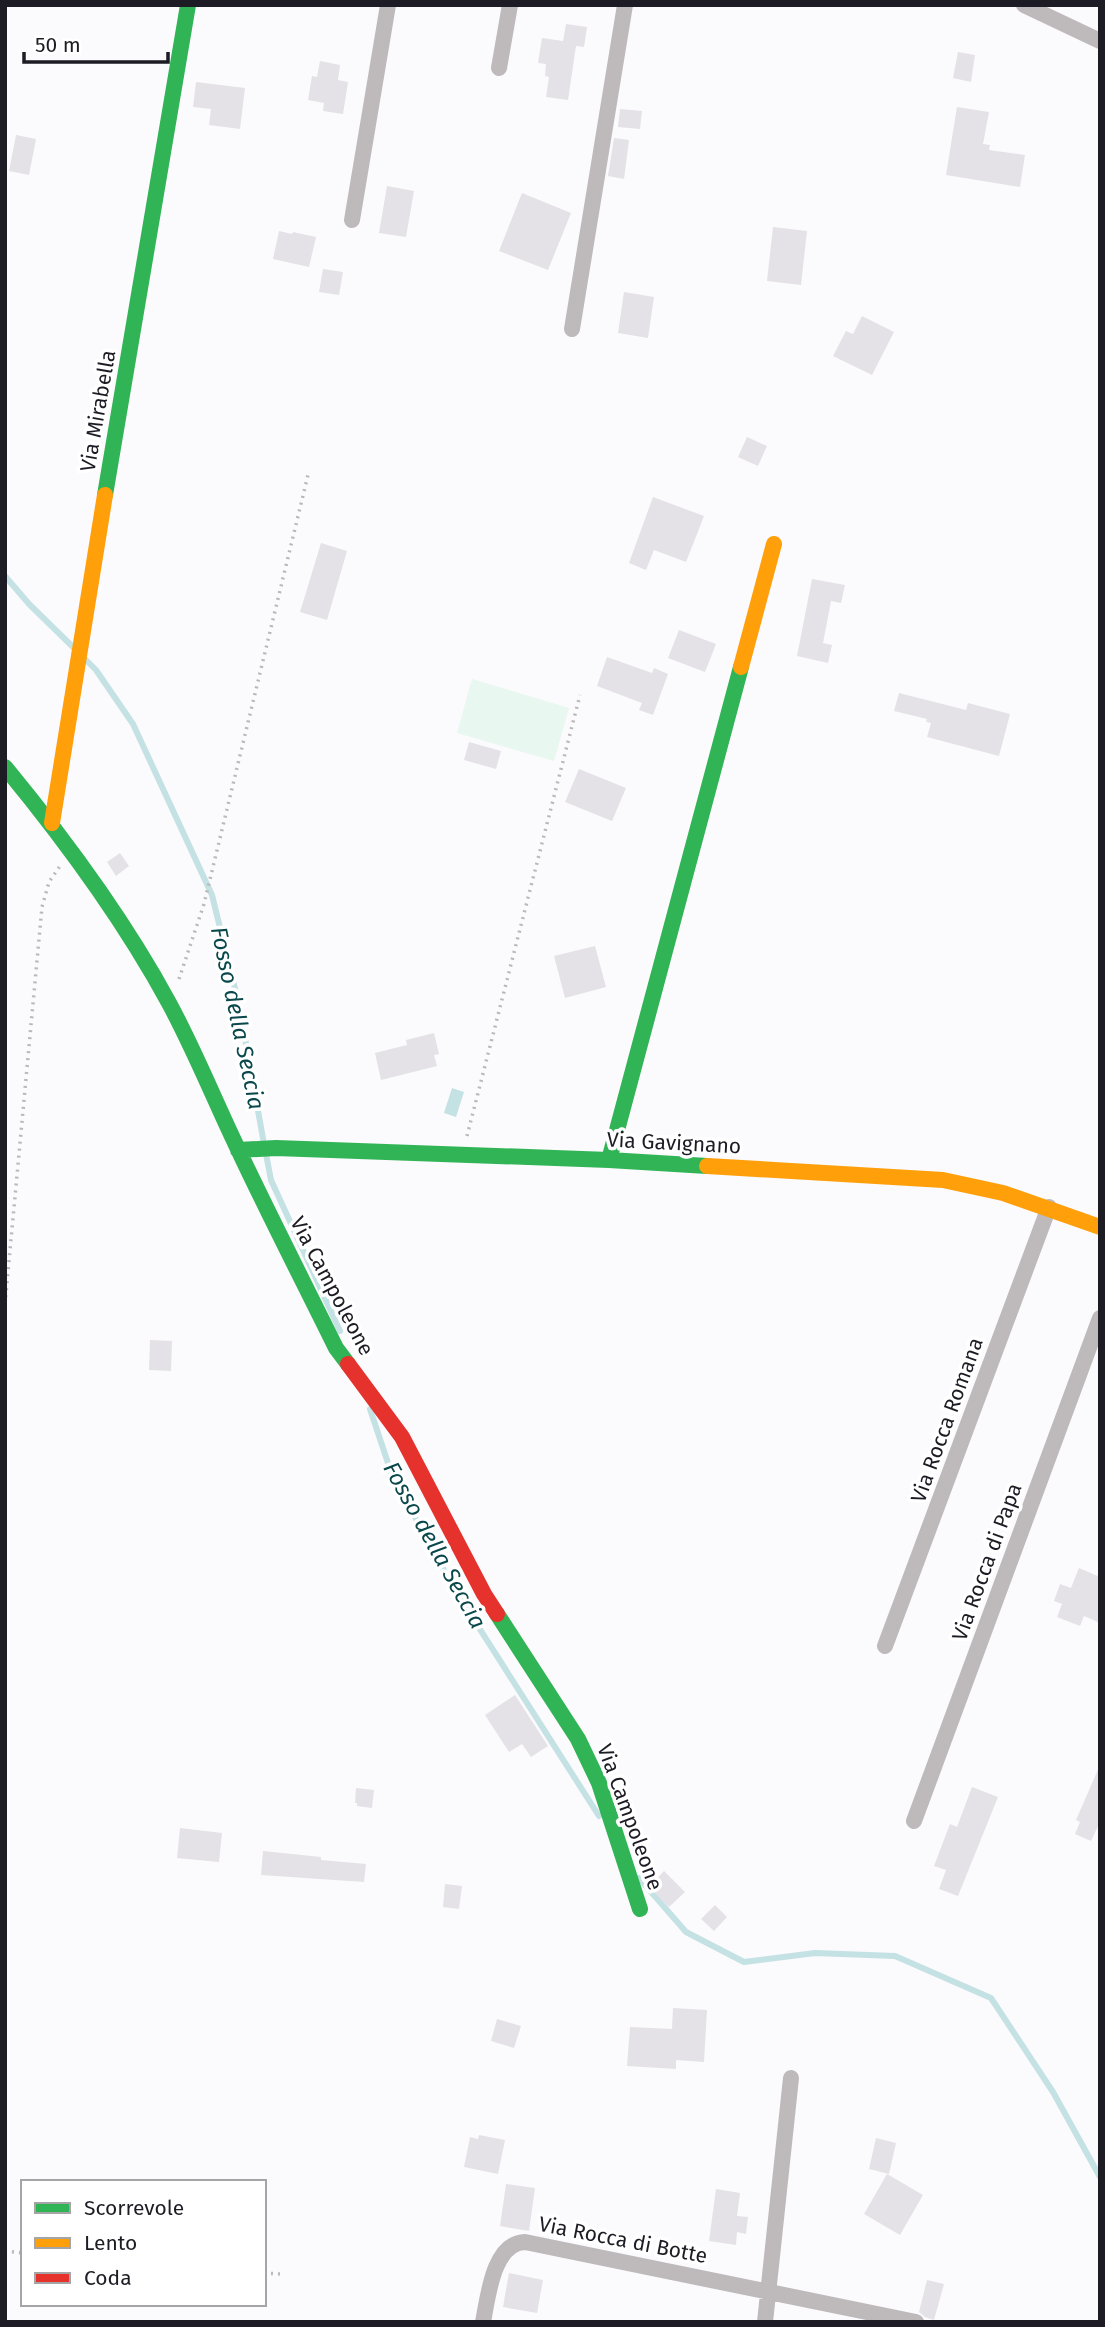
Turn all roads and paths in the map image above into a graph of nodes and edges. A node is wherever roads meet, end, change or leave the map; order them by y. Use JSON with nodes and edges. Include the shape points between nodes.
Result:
{"nodes":[{"id":1,"x":188,"y":5,"type":"edge"},
{"id":2,"x":388,"y":5,"type":"edge"},
{"id":3,"x":510,"y":5,"type":"edge"},
{"id":4,"x":625,"y":5,"type":"edge"},
{"id":5,"x":1024,"y":5,"type":"edge"},
{"id":6,"x":1100,"y":41,"type":"edge"},
{"id":7,"x":499,"y":68,"type":"dead end"},
{"id":8,"x":352,"y":220,"type":"dead end"},
{"id":9,"x":572,"y":329,"type":"dead end"},
{"id":10,"x":308,"y":475,"type":"dead end"},
{"id":11,"x":774,"y":544,"type":"dead end"},
{"id":12,"x":580,"y":695,"type":"dead end"},
{"id":13,"x":5,"y":767,"type":"edge"},
{"id":14,"x":52,"y":823,"type":"junction"},
{"id":15,"x":75,"y":853,"type":"junction"},
{"id":16,"x":170,"y":1004,"type":"junction"},
{"id":17,"x":238,"y":1150,"type":"junction"},
{"id":18,"x":462,"y":1155,"type":"junction"},
{"id":19,"x":609,"y":1160,"type":"junction"},
{"id":20,"x":1049,"y":1208,"type":"junction"},
{"id":21,"x":1100,"y":1227,"type":"edge"},
{"id":22,"x":5,"y":1304,"type":"edge"},
{"id":23,"x":1100,"y":1318,"type":"edge"},
{"id":24,"x":885,"y":1646,"type":"dead end"},
{"id":25,"x":914,"y":1821,"type":"dead end"},
{"id":26,"x":640,"y":1909,"type":"dead end"},
{"id":27,"x":790,"y":2078,"type":"dead end"},
{"id":28,"x":266,"y":2273,"type":"edge"},
{"id":29,"x":280,"y":2274,"type":"dead end"},
{"id":30,"x":768,"y":2291,"type":"junction"},
{"id":31,"x":483,"y":2322,"type":"edge"},
{"id":32,"x":765,"y":2322,"type":"edge"},
{"id":33,"x":916,"y":2322,"type":"edge"}],
"edges":[{"from":1,"to":14,"type":"street","name":"Via Mirabella"},
{"from":2,"to":8,"type":"street"},
{"from":3,"to":7,"type":"street"},
{"from":4,"to":9,"type":"street"},
{"from":5,"to":6,"type":"street"},
{"from":10,"to":16,"type":"path","via":[[212,875]]},
{"from":11,"to":19,"type":"street"},
{"from":12,"to":18,"type":"path"},
{"from":13,"to":14,"type":"street","name":"Via Campoleone"},
{"from":14,"to":15,"type":"street","name":"Via Campoleone"},
{"from":15,"to":16,"type":"street","name":"Via Campoleone"},
{"from":15,"to":22,"type":"path","via":[[53,875],[42,907]]},
{"from":16,"to":17,"type":"street","name":"Via Campoleone"},
{"from":17,"to":18,"type":"street","name":"Via Gavignano"},
{"from":17,"to":26,"type":"street","name":"Via Campoleone","via":[[328,1334],[396,1428],[489,1603],[578,1739],[599,1783]]},
{"from":18,"to":19,"type":"street","name":"Via Gavignano"},
{"from":19,"to":20,"type":"street","name":"Via Gavignano","via":[[943,1180],[989,1188]]},
{"from":20,"to":21,"type":"street","name":"Via Gavignano"},
{"from":20,"to":24,"type":"street","name":"Via Rocca Romana"},
{"from":23,"to":25,"type":"street","name":"Via Rocca di Papa"},
{"from":27,"to":30,"type":"street"},
{"from":28,"to":29,"type":"path"},
{"from":30,"to":31,"type":"street","name":"Via Rocca di Botte","via":[[520,2242],[499,2259]]},
{"from":30,"to":32,"type":"street"},
{"from":30,"to":33,"type":"street","name":"Via Rocca di Botte"}]}
